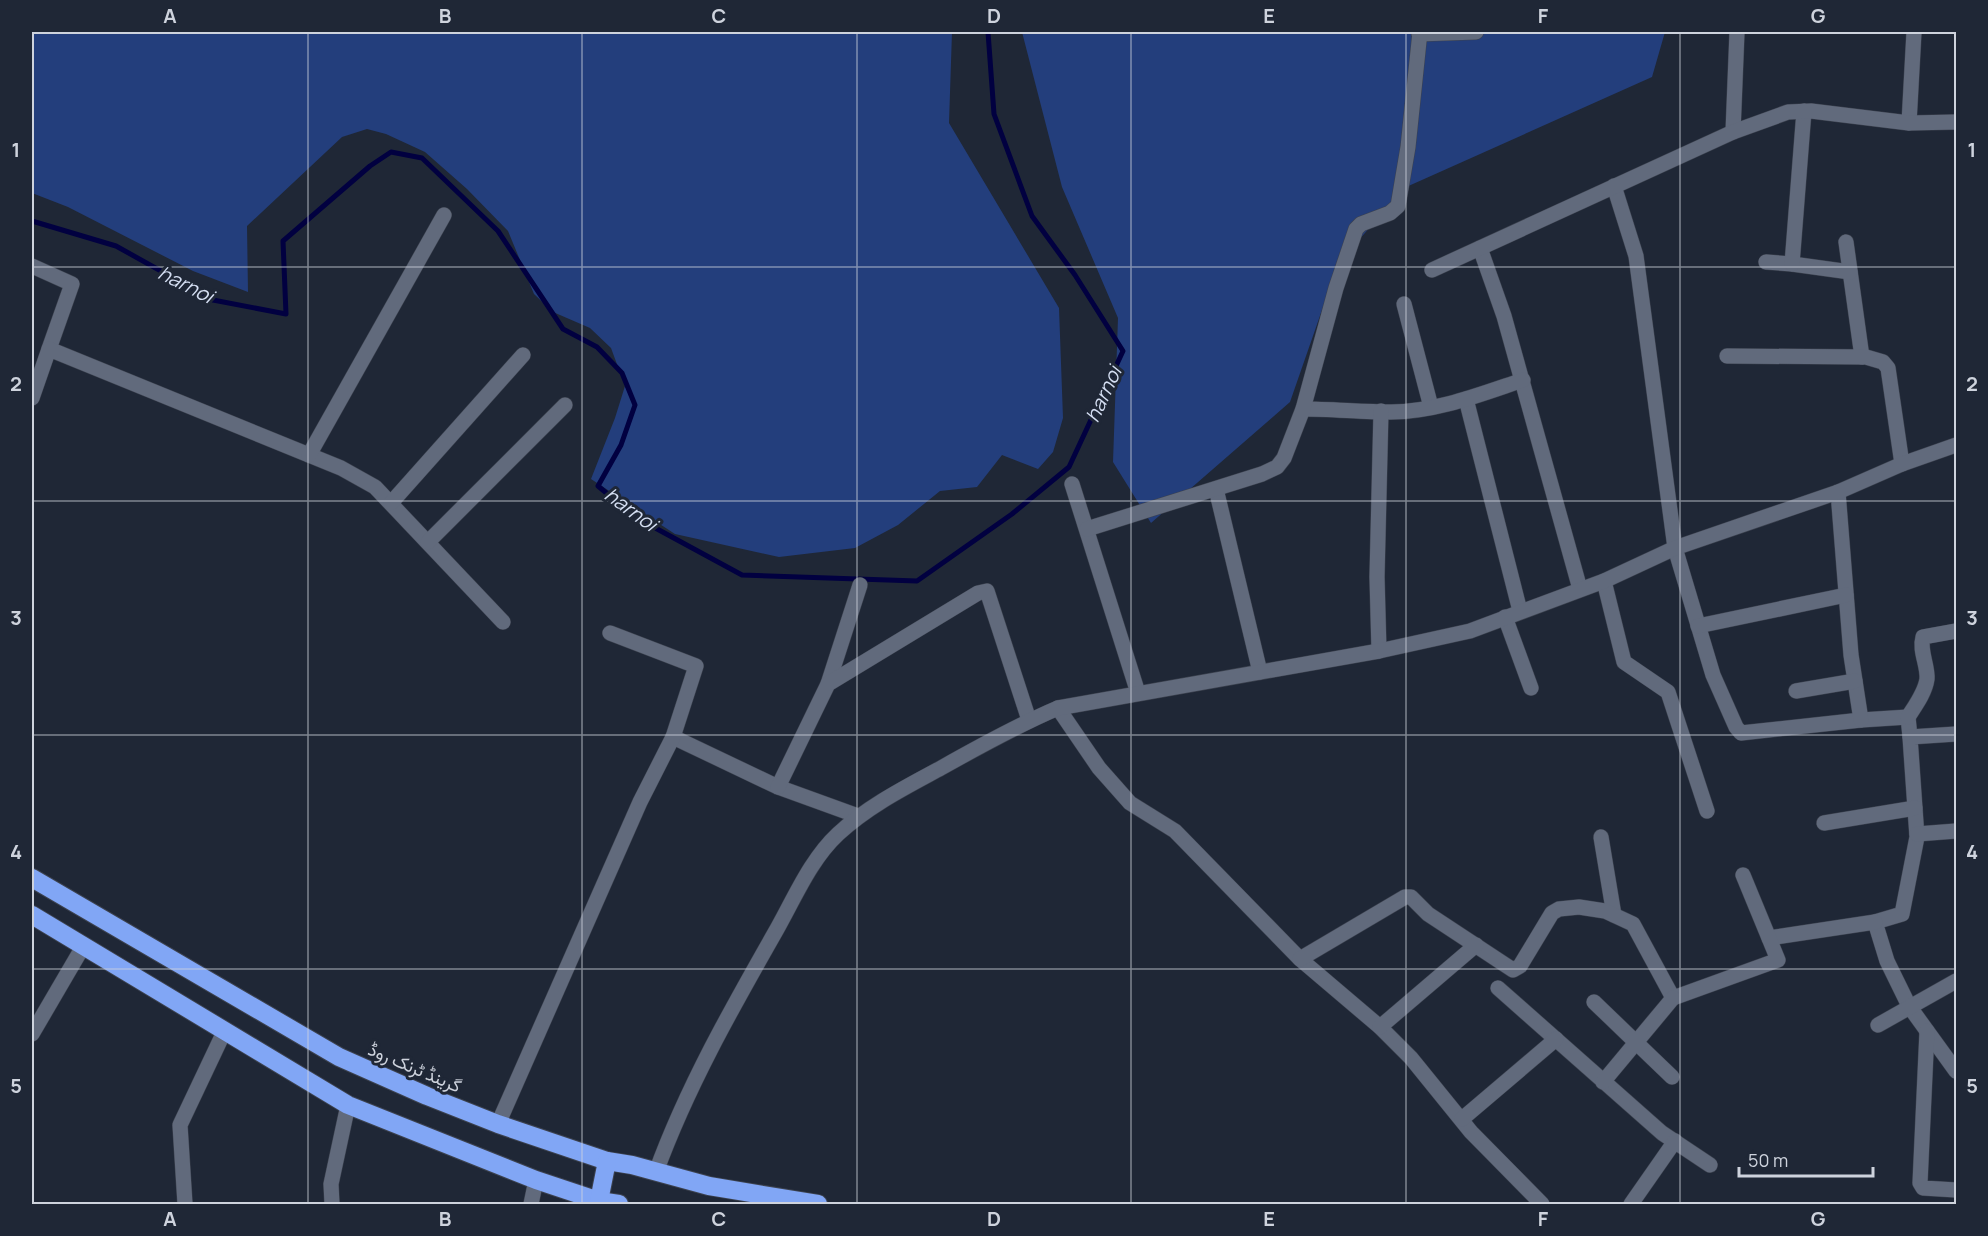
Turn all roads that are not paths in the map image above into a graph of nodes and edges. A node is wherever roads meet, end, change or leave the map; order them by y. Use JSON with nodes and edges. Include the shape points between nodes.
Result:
{"nodes":[{"id":1,"x":1476,"y":32,"type":"edge"},
{"id":2,"x":1737,"y":32,"type":"edge"},
{"id":3,"x":1914,"y":32,"type":"edge"},
{"id":4,"x":1420,"y":33,"type":"edge"},
{"id":5,"x":1804,"y":111,"type":"junction"},
{"id":6,"x":1956,"y":122,"type":"edge"},
{"id":7,"x":1909,"y":123,"type":"junction"},
{"id":8,"x":1733,"y":132,"type":"junction"},
{"id":9,"x":1614,"y":186,"type":"junction"},
{"id":10,"x":444,"y":215,"type":"dead end"},
{"id":11,"x":1846,"y":242,"type":"dead end"},
{"id":12,"x":1480,"y":248,"type":"junction"},
{"id":13,"x":1766,"y":262,"type":"dead end"},
{"id":14,"x":1792,"y":264,"type":"junction"},
{"id":15,"x":32,"y":266,"type":"edge"},
{"id":16,"x":1432,"y":270,"type":"dead end"},
{"id":17,"x":1850,"y":272,"type":"junction"},
{"id":18,"x":1404,"y":304,"type":"dead end"},
{"id":19,"x":49,"y":349,"type":"junction"},
{"id":20,"x":523,"y":355,"type":"dead end"},
{"id":21,"x":1728,"y":356,"type":"dead end"},
{"id":22,"x":1862,"y":357,"type":"junction"},
{"id":23,"x":1523,"y":380,"type":"junction"},
{"id":24,"x":32,"y":398,"type":"edge"},
{"id":25,"x":1466,"y":399,"type":"junction"},
{"id":26,"x":565,"y":405,"type":"dead end"},
{"id":27,"x":1431,"y":407,"type":"junction"},
{"id":28,"x":1303,"y":408,"type":"junction"},
{"id":29,"x":1381,"y":411,"type":"junction"},
{"id":30,"x":1956,"y":446,"type":"edge"},
{"id":31,"x":309,"y":455,"type":"junction"},
{"id":32,"x":1902,"y":464,"type":"junction"},
{"id":33,"x":1072,"y":484,"type":"dead end"},
{"id":34,"x":1216,"y":489,"type":"junction"},
{"id":35,"x":1838,"y":492,"type":"junction"},
{"id":36,"x":391,"y":503,"type":"junction"},
{"id":37,"x":1087,"y":529,"type":"junction"},
{"id":38,"x":428,"y":542,"type":"junction"},
{"id":39,"x":1675,"y":548,"type":"junction"},
{"id":40,"x":1604,"y":581,"type":"junction"},
{"id":41,"x":860,"y":585,"type":"dead end"},
{"id":42,"x":1581,"y":589,"type":"junction"},
{"id":43,"x":1846,"y":595,"type":"junction"},
{"id":44,"x":1520,"y":611,"type":"junction"},
{"id":45,"x":1505,"y":617,"type":"junction"},
{"id":46,"x":503,"y":622,"type":"dead end"},
{"id":47,"x":1698,"y":626,"type":"junction"},
{"id":48,"x":1956,"y":631,"type":"edge"},
{"id":49,"x":610,"y":633,"type":"dead end"},
{"id":50,"x":1379,"y":651,"type":"junction"},
{"id":51,"x":1260,"y":672,"type":"junction"},
{"id":52,"x":1855,"y":681,"type":"junction"},
{"id":53,"x":828,"y":684,"type":"junction"},
{"id":54,"x":1531,"y":688,"type":"dead end"},
{"id":55,"x":1796,"y":691,"type":"dead end"},
{"id":56,"x":1138,"y":693,"type":"junction"},
{"id":57,"x":1058,"y":708,"type":"junction"},
{"id":58,"x":1908,"y":717,"type":"junction"},
{"id":59,"x":1029,"y":720,"type":"junction"},
{"id":60,"x":1861,"y":720,"type":"junction"},
{"id":61,"x":1956,"y":734,"type":"edge"},
{"id":62,"x":673,"y":737,"type":"junction"},
{"id":63,"x":1911,"y":737,"type":"junction"},
{"id":64,"x":778,"y":787,"type":"junction"},
{"id":65,"x":1915,"y":808,"type":"junction"},
{"id":66,"x":1707,"y":811,"type":"dead end"},
{"id":67,"x":858,"y":816,"type":"junction"},
{"id":68,"x":1824,"y":823,"type":"dead end"},
{"id":69,"x":1956,"y":831,"type":"edge"},
{"id":70,"x":1917,"y":834,"type":"junction"},
{"id":71,"x":1601,"y":837,"type":"dead end"},
{"id":72,"x":1743,"y":875,"type":"dead end"},
{"id":73,"x":32,"y":878,"type":"edge"},
{"id":74,"x":32,"y":915,"type":"edge"},
{"id":75,"x":1614,"y":915,"type":"junction"},
{"id":76,"x":1875,"y":922,"type":"junction"},
{"id":77,"x":1768,"y":938,"type":"junction"},
{"id":78,"x":84,"y":945,"type":"junction"},
{"id":79,"x":1476,"y":945,"type":"junction"},
{"id":80,"x":1300,"y":959,"type":"junction"},
{"id":81,"x":1956,"y":982,"type":"edge"},
{"id":82,"x":1498,"y":988,"type":"dead end"},
{"id":83,"x":1672,"y":998,"type":"junction"},
{"id":84,"x":1594,"y":1002,"type":"dead end"},
{"id":85,"x":1909,"y":1006,"type":"junction"},
{"id":86,"x":1878,"y":1024,"type":"dead end"},
{"id":87,"x":1380,"y":1027,"type":"junction"},
{"id":88,"x":225,"y":1030,"type":"junction"},
{"id":89,"x":1928,"y":1031,"type":"junction"},
{"id":90,"x":32,"y":1034,"type":"edge"},
{"id":91,"x":1556,"y":1039,"type":"junction"},
{"id":92,"x":1636,"y":1042,"type":"junction"},
{"id":93,"x":1956,"y":1071,"type":"edge"},
{"id":94,"x":1672,"y":1077,"type":"dead end"},
{"id":95,"x":1603,"y":1082,"type":"junction"},
{"id":96,"x":348,"y":1105,"type":"junction"},
{"id":97,"x":1462,"y":1119,"type":"junction"},
{"id":98,"x":498,"y":1124,"type":"junction"},
{"id":99,"x":1675,"y":1141,"type":"junction"},
{"id":100,"x":607,"y":1161,"type":"junction"},
{"id":101,"x":1710,"y":1165,"type":"dead end"},
{"id":102,"x":656,"y":1172,"type":"junction"},
{"id":103,"x":536,"y":1180,"type":"junction"},
{"id":104,"x":1956,"y":1191,"type":"edge"},
{"id":105,"x":587,"y":1200,"type":"edge"},
{"id":106,"x":185,"y":1204,"type":"edge"},
{"id":107,"x":332,"y":1204,"type":"edge"},
{"id":108,"x":531,"y":1204,"type":"edge"},
{"id":109,"x":619,"y":1204,"type":"edge"},
{"id":110,"x":818,"y":1204,"type":"edge"},
{"id":111,"x":1542,"y":1204,"type":"edge"},
{"id":112,"x":1631,"y":1204,"type":"edge"}],
"edges":[{"from":1,"to":4,"type":"street"},
{"from":2,"to":8,"type":"street"},
{"from":3,"to":7,"type":"street"},
{"from":4,"to":28,"type":"street","via":[[1398,206],[1356,229]]},
{"from":5,"to":7,"type":"street"},
{"from":5,"to":8,"type":"street","via":[[1781,114]]},
{"from":5,"to":14,"type":"street"},
{"from":6,"to":7,"type":"street"},
{"from":8,"to":9,"type":"street"},
{"from":9,"to":12,"type":"street"},
{"from":9,"to":39,"type":"street","via":[[1636,256]]},
{"from":10,"to":31,"type":"street"},
{"from":11,"to":17,"type":"street"},
{"from":12,"to":16,"type":"street"},
{"from":12,"to":23,"type":"street"},
{"from":13,"to":14,"type":"street"},
{"from":14,"to":17,"type":"street"},
{"from":15,"to":19,"type":"street","via":[[72,284]]},
{"from":17,"to":22,"type":"street"},
{"from":18,"to":27,"type":"street"},
{"from":19,"to":24,"type":"street"},
{"from":19,"to":31,"type":"street"},
{"from":20,"to":36,"type":"street"},
{"from":21,"to":22,"type":"street"},
{"from":22,"to":32,"type":"street","via":[[1883,362],[1888,368]]},
{"from":23,"to":25,"type":"street"},
{"from":23,"to":42,"type":"street"},
{"from":25,"to":27,"type":"street"},
{"from":25,"to":44,"type":"street"},
{"from":26,"to":38,"type":"street"},
{"from":27,"to":29,"type":"street"},
{"from":28,"to":29,"type":"street"},
{"from":28,"to":34,"type":"street","via":[[1277,467]]},
{"from":29,"to":50,"type":"street"},
{"from":30,"to":32,"type":"street"},
{"from":31,"to":36,"type":"street","via":[[375,487]]},
{"from":32,"to":35,"type":"street"},
{"from":33,"to":37,"type":"street"},
{"from":34,"to":37,"type":"street"},
{"from":34,"to":51,"type":"street"},
{"from":35,"to":39,"type":"street"},
{"from":35,"to":43,"type":"street"},
{"from":36,"to":38,"type":"street"},
{"from":37,"to":56,"type":"street"},
{"from":38,"to":46,"type":"street"},
{"from":39,"to":40,"type":"street"},
{"from":39,"to":47,"type":"street"},
{"from":40,"to":42,"type":"street"},
{"from":40,"to":66,"type":"street","via":[[1624,662],[1668,692]]},
{"from":41,"to":53,"type":"street"},
{"from":42,"to":44,"type":"street"},
{"from":43,"to":47,"type":"street"},
{"from":43,"to":52,"type":"street"},
{"from":44,"to":45,"type":"street"},
{"from":45,"to":50,"type":"street","via":[[1470,631]]},
{"from":45,"to":54,"type":"street"},
{"from":47,"to":60,"type":"street","via":[[1713,675],[1741,734]]},
{"from":48,"to":58,"type":"street","via":[[1923,637],[1927,680]]},
{"from":49,"to":62,"type":"street","via":[[696,666]]},
{"from":50,"to":51,"type":"street"},
{"from":51,"to":56,"type":"street"},
{"from":52,"to":55,"type":"street"},
{"from":52,"to":60,"type":"street"},
{"from":53,"to":59,"type":"street","via":[[987,591]]},
{"from":53,"to":64,"type":"street"},
{"from":56,"to":57,"type":"street"},
{"from":57,"to":59,"type":"street"},
{"from":57,"to":80,"type":"street","via":[[1099,768],[1130,803],[1175,831]]},
{"from":58,"to":60,"type":"street"},
{"from":58,"to":63,"type":"street"},
{"from":59,"to":67,"type":"street"},
{"from":61,"to":63,"type":"street"},
{"from":62,"to":64,"type":"street"},
{"from":62,"to":98,"type":"street","via":[[640,802]]},
{"from":63,"to":65,"type":"street"},
{"from":64,"to":67,"type":"street"},
{"from":65,"to":68,"type":"street"},
{"from":65,"to":70,"type":"street"},
{"from":67,"to":102,"type":"street","via":[[836,836],[795,896],[721,1028]]},
{"from":69,"to":70,"type":"street"},
{"from":70,"to":76,"type":"street","via":[[1902,914]]},
{"from":71,"to":75,"type":"street"},
{"from":72,"to":77,"type":"street"},
{"from":73,"to":98,"type":"highway","name":"گرینڈ ٹرنک روڈ","via":[[339,1057]]},
{"from":74,"to":78,"type":"highway"},
{"from":75,"to":79,"type":"street","via":[[1579,907],[1559,909],[1552,913],[1514,970]]},
{"from":75,"to":83,"type":"street","via":[[1633,924]]},
{"from":76,"to":77,"type":"street"},
{"from":76,"to":85,"type":"street","via":[[1887,961]]},
{"from":77,"to":83,"type":"street","via":[[1778,960]]},
{"from":78,"to":88,"type":"highway"},
{"from":78,"to":90,"type":"street"},
{"from":79,"to":80,"type":"street","via":[[1428,914],[1411,897],[1404,897]]},
{"from":79,"to":87,"type":"street"},
{"from":80,"to":87,"type":"street"},
{"from":81,"to":85,"type":"street"},
{"from":82,"to":91,"type":"street"},
{"from":83,"to":92,"type":"street"},
{"from":84,"to":92,"type":"street"},
{"from":85,"to":86,"type":"street"},
{"from":85,"to":89,"type":"street"},
{"from":87,"to":97,"type":"street"},
{"from":88,"to":96,"type":"highway"},
{"from":88,"to":106,"type":"street","via":[[180,1125]]},
{"from":89,"to":93,"type":"street"},
{"from":89,"to":104,"type":"street","via":[[1920,1184],[1923,1188]]},
{"from":91,"to":95,"type":"street"},
{"from":91,"to":97,"type":"street"},
{"from":92,"to":94,"type":"street"},
{"from":92,"to":95,"type":"street"},
{"from":95,"to":99,"type":"street"},
{"from":96,"to":103,"type":"highway"},
{"from":96,"to":107,"type":"street","via":[[331,1184]]},
{"from":97,"to":111,"type":"street"},
{"from":98,"to":100,"type":"highway","name":"گرینڈ ٹرنک روڈ"},
{"from":99,"to":101,"type":"street"},
{"from":99,"to":112,"type":"street"},
{"from":100,"to":102,"type":"highway","name":"گرینڈ ٹرنک روڈ"},
{"from":100,"to":105,"type":"highway"},
{"from":102,"to":110,"type":"highway","name":"گرینڈ ٹرنک روڈ"},
{"from":103,"to":105,"type":"highway"},
{"from":103,"to":108,"type":"street"},
{"from":105,"to":109,"type":"highway"}]}
